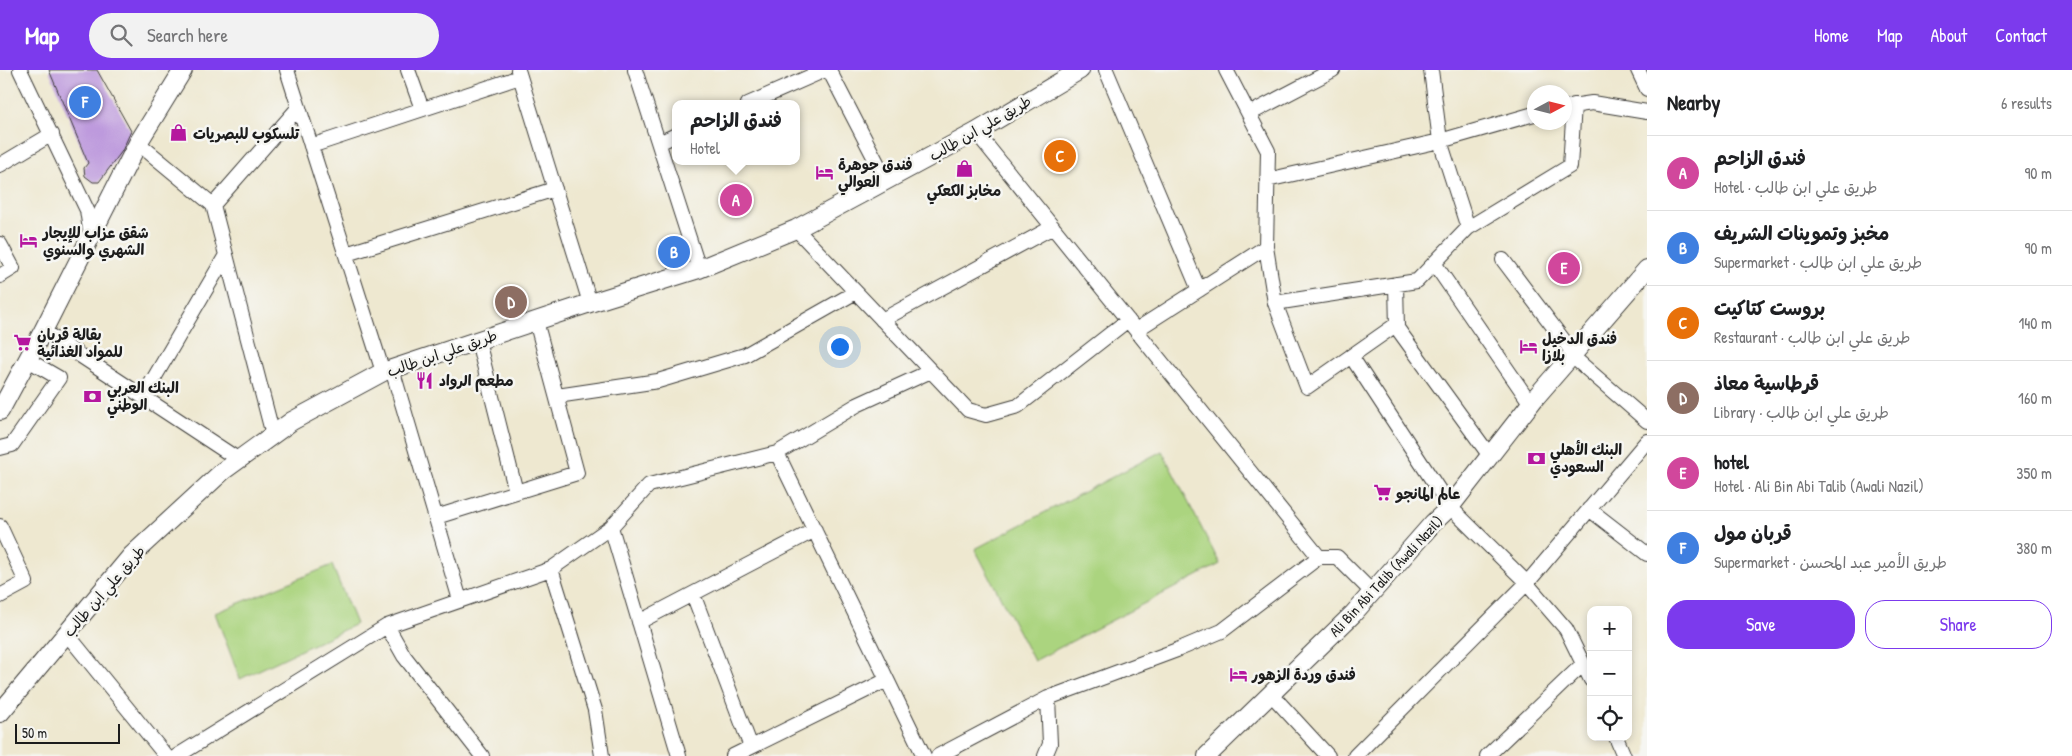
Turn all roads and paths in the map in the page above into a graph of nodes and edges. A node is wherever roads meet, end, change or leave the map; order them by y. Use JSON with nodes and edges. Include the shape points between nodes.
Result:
{"nodes":[{"id":1,"x":20,"y":70,"type":"edge"},
{"id":2,"x":183,"y":70,"type":"edge"},
{"id":3,"x":288,"y":70,"type":"edge"},
{"id":4,"x":408,"y":70,"type":"edge"},
{"id":5,"x":636,"y":70,"type":"edge"},
{"id":6,"x":825,"y":70,"type":"edge"},
{"id":7,"x":829,"y":70,"type":"edge"},
{"id":8,"x":1080,"y":70,"type":"edge"},
{"id":9,"x":1106,"y":70,"type":"edge"},
{"id":10,"x":1226,"y":70,"type":"edge"},
{"id":11,"x":1333,"y":70,"type":"edge"},
{"id":12,"x":1431,"y":70,"type":"edge"},
{"id":13,"x":1638,"y":70,"type":"edge"},
{"id":14,"x":519,"y":74,"type":"edge"},
{"id":15,"x":1647,"y":89,"type":"edge"},
{"id":16,"x":757,"y":100,"type":"edge"},
{"id":17,"x":1572,"y":106,"type":"edge"},
{"id":18,"x":299,"y":107,"type":"junction"},
{"id":19,"x":422,"y":109,"type":"junction"},
{"id":20,"x":1647,"y":112,"type":"edge"},
{"id":21,"x":1249,"y":114,"type":"junction"},
{"id":22,"x":1527,"y":116,"type":"edge"},
{"id":23,"x":1569,"y":130,"type":"edge"},
{"id":24,"x":976,"y":132,"type":"junction"},
{"id":25,"x":52,"y":134,"type":"junction"},
{"id":26,"x":672,"y":137,"type":"edge"},
{"id":27,"x":1440,"y":140,"type":"junction"},
{"id":28,"x":138,"y":143,"type":"junction"},
{"id":29,"x":658,"y":143,"type":"junction"},
{"id":30,"x":311,"y":146,"type":"junction"},
{"id":31,"x":0,"y":165,"type":"edge"},
{"id":32,"x":886,"y":180,"type":"junction"},
{"id":33,"x":1267,"y":180,"type":"junction"},
{"id":34,"x":555,"y":188,"type":"junction"},
{"id":35,"x":213,"y":205,"type":"junction"},
{"id":36,"x":1053,"y":227,"type":"junction"},
{"id":37,"x":1468,"y":228,"type":"junction"},
{"id":38,"x":796,"y":229,"type":"junction"},
{"id":39,"x":92,"y":236,"type":"junction"},
{"id":40,"x":0,"y":244,"type":"edge"},
{"id":41,"x":1266,"y":247,"type":"junction"},
{"id":42,"x":226,"y":254,"type":"junction"},
{"id":43,"x":346,"y":254,"type":"junction"},
{"id":44,"x":1504,"y":260,"type":"dead end"},
{"id":45,"x":1434,"y":263,"type":"junction"},
{"id":46,"x":699,"y":269,"type":"junction"},
{"id":47,"x":1647,"y":269,"type":"edge"},
{"id":48,"x":0,"y":276,"type":"edge"},
{"id":49,"x":1396,"y":284,"type":"junction"},
{"id":50,"x":1199,"y":290,"type":"junction"},
{"id":51,"x":856,"y":292,"type":"junction"},
{"id":52,"x":590,"y":303,"type":"junction"},
{"id":53,"x":1275,"y":303,"type":"junction"},
{"id":54,"x":882,"y":320,"type":"junction"},
{"id":55,"x":536,"y":321,"type":"junction"},
{"id":56,"x":1397,"y":324,"type":"junction"},
{"id":57,"x":1132,"y":325,"type":"junction"},
{"id":58,"x":44,"y":331,"type":"junction"},
{"id":59,"x":478,"y":340,"type":"junction"},
{"id":60,"x":1573,"y":355,"type":"junction"},
{"id":61,"x":1351,"y":356,"type":"junction"},
{"id":62,"x":28,"y":360,"type":"junction"},
{"id":63,"x":387,"y":371,"type":"junction"},
{"id":64,"x":931,"y":371,"type":"junction"},
{"id":65,"x":557,"y":396,"type":"junction"},
{"id":66,"x":143,"y":397,"type":"junction"},
{"id":67,"x":1531,"y":404,"type":"junction"},
{"id":68,"x":0,"y":411,"type":"edge"},
{"id":69,"x":1647,"y":421,"type":"edge"},
{"id":70,"x":273,"y":435,"type":"junction"},
{"id":71,"x":1647,"y":441,"type":"edge"},
{"id":72,"x":0,"y":448,"type":"edge"},
{"id":73,"x":777,"y":453,"type":"junction"},
{"id":74,"x":1490,"y":456,"type":"junction"},
{"id":75,"x":238,"y":460,"type":"junction"},
{"id":76,"x":516,"y":492,"type":"junction"},
{"id":77,"x":1450,"y":507,"type":"junction"},
{"id":78,"x":1589,"y":509,"type":"junction"},
{"id":79,"x":436,"y":517,"type":"junction"},
{"id":80,"x":0,"y":526,"type":"edge"},
{"id":81,"x":611,"y":527,"type":"junction"},
{"id":82,"x":815,"y":530,"type":"junction"},
{"id":83,"x":1647,"y":554,"type":"edge"},
{"id":84,"x":1319,"y":557,"type":"junction"},
{"id":85,"x":552,"y":570,"type":"junction"},
{"id":86,"x":1527,"y":583,"type":"junction"},
{"id":87,"x":1372,"y":592,"type":"junction"},
{"id":88,"x":693,"y":594,"type":"junction"},
{"id":89,"x":0,"y":596,"type":"edge"},
{"id":90,"x":460,"y":600,"type":"junction"},
{"id":91,"x":639,"y":622,"type":"junction"},
{"id":92,"x":387,"y":626,"type":"junction"},
{"id":93,"x":67,"y":634,"type":"junction"},
{"id":94,"x":1583,"y":664,"type":"junction"},
{"id":95,"x":1587,"y":672,"type":"edge"},
{"id":96,"x":888,"y":680,"type":"junction"},
{"id":97,"x":1271,"y":694,"type":"junction"},
{"id":98,"x":1048,"y":698,"type":"junction"},
{"id":99,"x":0,"y":713,"type":"edge"},
{"id":100,"x":1618,"y":741,"type":"edge"},
{"id":101,"x":751,"y":747,"type":"junction"},
{"id":102,"x":166,"y":756,"type":"edge"},
{"id":103,"x":178,"y":756,"type":"edge"},
{"id":104,"x":482,"y":756,"type":"edge"},
{"id":105,"x":602,"y":756,"type":"edge"},
{"id":106,"x":679,"y":756,"type":"edge"},
{"id":107,"x":733,"y":756,"type":"edge"},
{"id":108,"x":924,"y":756,"type":"edge"},
{"id":109,"x":938,"y":756,"type":"edge"},
{"id":110,"x":1045,"y":756,"type":"edge"},
{"id":111,"x":1207,"y":756,"type":"edge"},
{"id":112,"x":1328,"y":756,"type":"edge"},
{"id":113,"x":1355,"y":756,"type":"edge"},
{"id":114,"x":1487,"y":756,"type":"edge"},
{"id":115,"x":1624,"y":756,"type":"edge"}],
"edges":[{"from":1,"to":25,"type":"street"},
{"from":2,"to":28,"type":"main road"},
{"from":3,"to":18,"type":"street"},
{"from":4,"to":19,"type":"street"},
{"from":5,"to":29,"type":"street"},
{"from":6,"to":16,"type":"street"},
{"from":7,"to":32,"type":"street"},
{"from":8,"to":24,"type":"main road","name":"طريق علي ابن طالب"},
{"from":9,"to":50,"type":"street"},
{"from":10,"to":21,"type":"street"},
{"from":11,"to":21,"type":"street"},
{"from":12,"to":27,"type":"street"},
{"from":13,"to":15,"type":"street"},
{"from":14,"to":19,"type":"street"},
{"from":14,"to":34,"type":"street"},
{"from":17,"to":20,"type":"street","via":[[1592,103]]},
{"from":18,"to":30,"type":"street"},
{"from":18,"to":35,"type":"street"},
{"from":19,"to":30,"type":"street"},
{"from":21,"to":33,"type":"street","via":[[1268,150]]},
{"from":22,"to":27,"type":"street"},
{"from":23,"to":37,"type":"street","via":[[1570,166]]},
{"from":24,"to":32,"type":"main road","name":"طريق علي ابن طالب"},
{"from":24,"to":36,"type":"street"},
{"from":25,"to":31,"type":"street"},
{"from":25,"to":39,"type":"street","via":[[87,210]]},
{"from":26,"to":29,"type":"street"},
{"from":27,"to":33,"type":"street"},
{"from":27,"to":37,"type":"street"},
{"from":28,"to":35,"type":"street"},
{"from":28,"to":39,"type":"main road"},
{"from":29,"to":46,"type":"street"},
{"from":30,"to":43,"type":"street"},
{"from":32,"to":38,"type":"main road","name":"طريق علي ابن طالب"},
{"from":33,"to":41,"type":"street"},
{"from":34,"to":43,"type":"street"},
{"from":34,"to":52,"type":"street"},
{"from":35,"to":42,"type":"street"},
{"from":36,"to":54,"type":"street"},
{"from":36,"to":57,"type":"street"},
{"from":37,"to":45,"type":"street"},
{"from":38,"to":46,"type":"main road","name":"طريق علي ابن طالب"},
{"from":38,"to":51,"type":"street"},
{"from":39,"to":58,"type":"main road"},
{"from":40,"to":48,"type":"street","via":[[13,268]]},
{"from":41,"to":50,"type":"street"},
{"from":41,"to":53,"type":"street"},
{"from":42,"to":66,"type":"street"},
{"from":42,"to":70,"type":"street"},
{"from":43,"to":63,"type":"street"},
{"from":44,"to":60,"type":"street"},
{"from":45,"to":49,"type":"street","via":[[1417,281]]},
{"from":45,"to":67,"type":"street"},
{"from":46,"to":52,"type":"main road","name":"طريق علي ابن طالب"},
{"from":47,"to":60,"type":"main road","name":"Ali Bin Abi Talib (Awali Nazil)"},
{"from":49,"to":53,"type":"street"},
{"from":49,"to":56,"type":"street"},
{"from":50,"to":57,"type":"street"},
{"from":51,"to":54,"type":"street"},
{"from":51,"to":65,"type":"street","via":[[745,355],[658,381]]},
{"from":52,"to":55,"type":"main road","name":"طريق علي ابن طالب"},
{"from":53,"to":61,"type":"street","via":[[1307,387]]},
{"from":54,"to":64,"type":"street"},
{"from":55,"to":59,"type":"main road","name":"طريق علي ابن طالب"},
{"from":55,"to":65,"type":"street"},
{"from":56,"to":61,"type":"street"},
{"from":56,"to":74,"type":"street"},
{"from":57,"to":64,"type":"street","via":[[1018,406],[986,416],[968,410]]},
{"from":57,"to":84,"type":"street"},
{"from":58,"to":62,"type":"main road"},
{"from":58,"to":66,"type":"street"},
{"from":59,"to":63,"type":"main road","name":"طريق علي ابن طالب"},
{"from":59,"to":76,"type":"street"},
{"from":60,"to":67,"type":"main road","name":"Ali Bin Abi Talib (Awali Nazil)"},
{"from":60,"to":69,"type":"street"},
{"from":61,"to":77,"type":"street"},
{"from":62,"to":68,"type":"main road"},
{"from":62,"to":72,"type":"street","via":[[58,378],[12,445]]},
{"from":63,"to":70,"type":"main road","name":"طريق علي ابن طالب","via":[[292,421]]},
{"from":63,"to":79,"type":"street"},
{"from":64,"to":73,"type":"street","via":[[857,405]]},
{"from":65,"to":76,"type":"street","via":[[577,473]]},
{"from":66,"to":75,"type":"street"},
{"from":67,"to":74,"type":"main road","name":"Ali Bin Abi Talib (Awali Nazil)"},
{"from":70,"to":75,"type":"main road","name":"طريق علي ابن طالب"},
{"from":71,"to":78,"type":"street"},
{"from":73,"to":81,"type":"street","via":[[649,485]]},
{"from":73,"to":82,"type":"street"},
{"from":74,"to":77,"type":"main road","name":"Ali Bin Abi Talib (Awali Nazil)"},
{"from":75,"to":93,"type":"main road","name":"طريق علي ابن طالب","via":[[132,555]]},
{"from":76,"to":79,"type":"street"},
{"from":77,"to":86,"type":"street"},
{"from":77,"to":87,"type":"main road","name":"Ali Bin Abi Talib (Awali Nazil)"},
{"from":78,"to":83,"type":"street"},
{"from":78,"to":86,"type":"street"},
{"from":79,"to":90,"type":"street"},
{"from":80,"to":89,"type":"street","via":[[26,582]]},
{"from":81,"to":85,"type":"street"},
{"from":81,"to":91,"type":"street"},
{"from":82,"to":88,"type":"street"},
{"from":82,"to":96,"type":"street"},
{"from":84,"to":87,"type":"street","via":[[1337,557]]},
{"from":84,"to":98,"type":"street","via":[[1222,631]]},
{"from":85,"to":90,"type":"street"},
{"from":85,"to":105,"type":"street","via":[[595,710]]},
{"from":86,"to":94,"type":"street","via":[[1566,629]]},
{"from":86,"to":113,"type":"street"},
{"from":87,"to":97,"type":"main road","name":"Ali Bin Abi Talib (Awali Nazil)"},
{"from":88,"to":91,"type":"street"},
{"from":88,"to":101,"type":"street"},
{"from":90,"to":92,"type":"street"},
{"from":91,"to":106,"type":"street"},
{"from":92,"to":103,"type":"street"},
{"from":92,"to":104,"type":"street","via":[[404,656]]},
{"from":93,"to":99,"type":"main road","name":"طريق علي ابن طالب"},
{"from":93,"to":102,"type":"street"},
{"from":94,"to":95,"type":"street"},
{"from":94,"to":114,"type":"street"},
{"from":96,"to":101,"type":"street"},
{"from":96,"to":108,"type":"street"},
{"from":97,"to":111,"type":"main road","name":"Ali Bin Abi Talib (Awali Nazil)"},
{"from":97,"to":112,"type":"street"},
{"from":98,"to":109,"type":"street"},
{"from":98,"to":110,"type":"street","via":[[1050,744]]},
{"from":100,"to":115,"type":"street"},
{"from":101,"to":107,"type":"street"}]}
